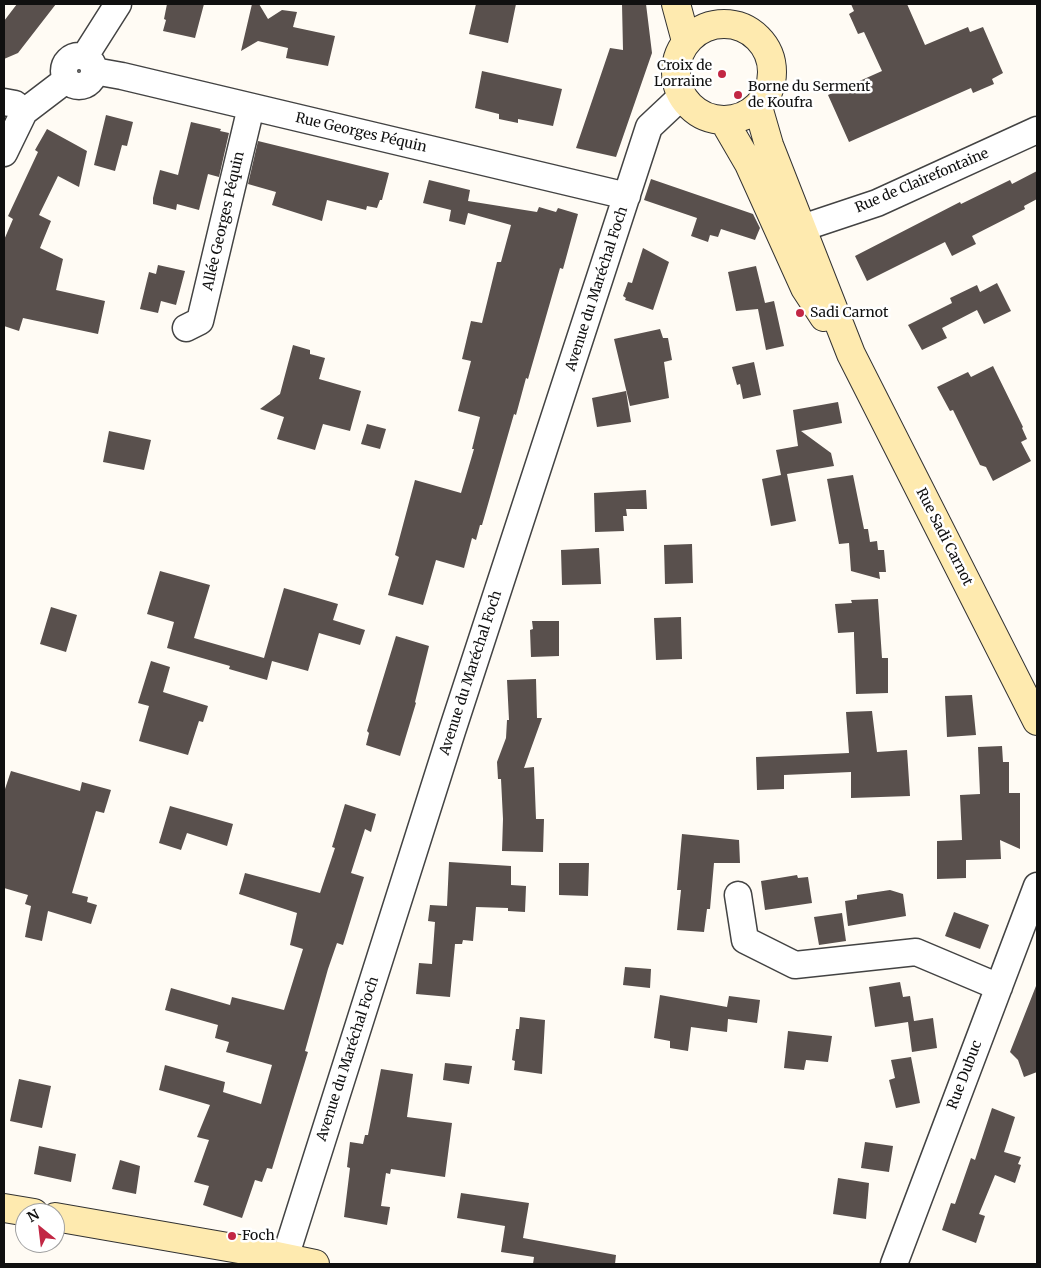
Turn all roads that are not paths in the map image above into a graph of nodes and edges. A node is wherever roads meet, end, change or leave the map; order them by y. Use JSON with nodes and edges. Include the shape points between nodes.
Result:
{"nodes":[{"id":1,"x":118,"y":4,"type":"edge"},
{"id":2,"x":676,"y":4,"type":"edge"},
{"id":3,"x":719,"y":14,"type":"edge"},
{"id":4,"x":686,"y":41,"type":"junction"},
{"id":5,"x":90,"y":64,"type":"junction"},
{"id":6,"x":682,"y":96,"type":"junction"},
{"id":7,"x":14,"y":107,"type":"edge"},
{"id":8,"x":251,"y":107,"type":"junction"},
{"id":9,"x":758,"y":107,"type":"junction"},
{"id":10,"x":724,"y":121,"type":"junction"},
{"id":11,"x":1037,"y":130,"type":"edge"},
{"id":12,"x":4,"y":153,"type":"edge"},
{"id":13,"x":749,"y":164,"type":"junction"},
{"id":14,"x":628,"y":196,"type":"junction"},
{"id":15,"x":802,"y":228,"type":"junction"},
{"id":16,"x":186,"y":328,"type":"dead end"},
{"id":17,"x":852,"y":354,"type":"junction"},
{"id":18,"x":1037,"y":720,"type":"edge"},
{"id":19,"x":1037,"y":886,"type":"edge"},
{"id":20,"x":738,"y":895,"type":"dead end"},
{"id":21,"x":999,"y":987,"type":"junction"},
{"id":22,"x":65,"y":1219,"type":"edge"},
{"id":23,"x":284,"y":1261,"type":"edge"},
{"id":24,"x":315,"y":1264,"type":"edge"},
{"id":25,"x":894,"y":1264,"type":"edge"}],
"edges":[{"from":1,"to":5,"type":"street"},
{"from":2,"to":4,"type":"main road"},
{"from":3,"to":4,"type":"main road","via":[[712,26],[700,30]]},
{"from":3,"to":9,"type":"main road","via":[[753,34],[764,45],[770,59],[772,74],[769,88]]},
{"from":4,"to":6,"type":"main road","via":[[675,68]]},
{"from":5,"to":7,"type":"street","via":[[75,55],[69,58],[63,71],[66,80]]},
{"from":5,"to":8,"type":"street","name":"Rue Georges Péquin","via":[[122,76]]},
{"from":6,"to":10,"type":"main road","via":[[694,111]]},
{"from":6,"to":14,"type":"street","name":"Avenue du Maréchal Foch","via":[[649,127]]},
{"from":7,"to":12,"type":"street"},
{"from":8,"to":14,"type":"street","name":"Rue Georges Péquin"},
{"from":8,"to":16,"type":"street","name":"Allée Georges Péquin","via":[[200,321]]},
{"from":9,"to":10,"type":"main road","via":[[738,118]]},
{"from":9,"to":15,"type":"main road","name":"Rue Sadi Carnot","via":[[769,145]]},
{"from":10,"to":13,"type":"main road","name":"Rue Sadi Carnot"},
{"from":11,"to":15,"type":"street","name":"Rue de Clairefontaine","via":[[877,203]]},
{"from":13,"to":15,"type":"street","via":[[788,225]]},
{"from":13,"to":17,"type":"main road","name":"Rue Sadi Carnot","via":[[805,288]]},
{"from":14,"to":23,"type":"street","name":"Avenue du Maréchal Foch","via":[[452,731]]},
{"from":15,"to":17,"type":"main road","name":"Rue Sadi Carnot"},
{"from":17,"to":18,"type":"main road","name":"Rue Sadi Carnot"},
{"from":19,"to":21,"type":"street","name":"Rue Dubuc"},
{"from":20,"to":21,"type":"street","via":[[745,940],[795,965],[916,952]]},
{"from":21,"to":25,"type":"street","name":"Rue Dubuc"},
{"from":22,"to":23,"type":"main road"},
{"from":23,"to":24,"type":"main road"}]}
